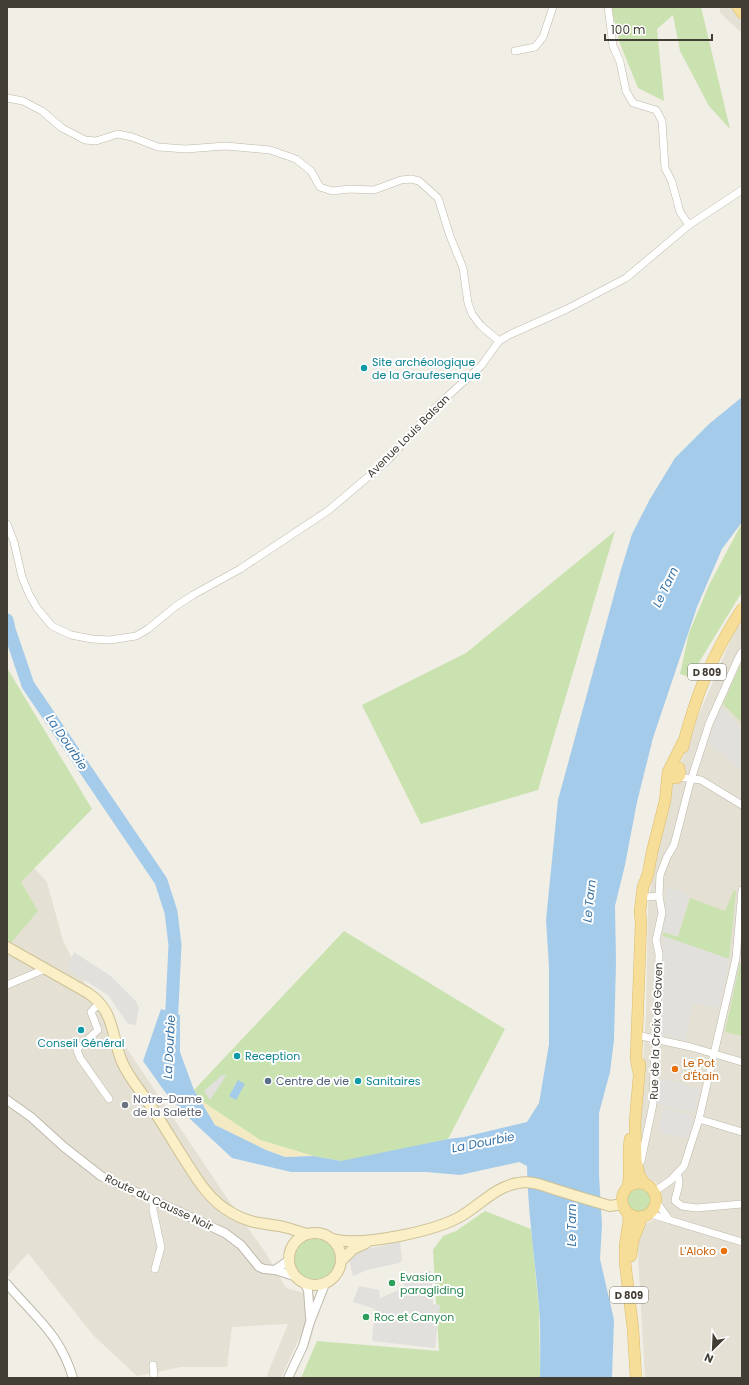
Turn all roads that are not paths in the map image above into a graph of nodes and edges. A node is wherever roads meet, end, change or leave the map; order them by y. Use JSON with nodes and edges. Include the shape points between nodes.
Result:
{"nodes":[{"id":1,"x":553,"y":7,"type":"edge"},
{"id":2,"x":608,"y":7,"type":"edge"},
{"id":3,"x":738,"y":7,"type":"edge"},
{"id":4,"x":742,"y":13,"type":"edge"},
{"id":5,"x":515,"y":51,"type":"dead end"},
{"id":6,"x":7,"y":98,"type":"edge"},
{"id":7,"x":742,"y":190,"type":"edge"},
{"id":8,"x":689,"y":225,"type":"junction"},
{"id":9,"x":499,"y":341,"type":"junction"},
{"id":10,"x":7,"y":524,"type":"edge"},
{"id":11,"x":742,"y":609,"type":"edge"},
{"id":12,"x":742,"y":652,"type":"edge"},
{"id":13,"x":675,"y":772,"type":"junction"},
{"id":14,"x":692,"y":778,"type":"junction"},
{"id":15,"x":742,"y":805,"type":"edge"},
{"id":16,"x":648,"y":874,"type":"junction"},
{"id":17,"x":742,"y":890,"type":"edge"},
{"id":18,"x":659,"y":896,"type":"junction"},
{"id":19,"x":647,"y":897,"type":"junction"},
{"id":20,"x":641,"y":924,"type":"junction"},
{"id":21,"x":7,"y":947,"type":"edge"},
{"id":22,"x":45,"y":969,"type":"junction"},
{"id":23,"x":7,"y":985,"type":"edge"},
{"id":24,"x":639,"y":993,"type":"junction"},
{"id":25,"x":100,"y":1002,"type":"junction"},
{"id":26,"x":641,"y":1036,"type":"junction"},
{"id":27,"x":657,"y":1039,"type":"junction"},
{"id":28,"x":715,"y":1054,"type":"junction"},
{"id":29,"x":742,"y":1062,"type":"edge"},
{"id":30,"x":638,"y":1070,"type":"junction"},
{"id":31,"x":109,"y":1099,"type":"dead end"},
{"id":32,"x":7,"y":1100,"type":"edge"},
{"id":33,"x":699,"y":1119,"type":"junction"},
{"id":34,"x":635,"y":1122,"type":"junction"},
{"id":35,"x":742,"y":1132,"type":"edge"},
{"id":36,"x":641,"y":1161,"type":"dead end"},
{"id":37,"x":677,"y":1175,"type":"junction"},
{"id":38,"x":644,"y":1183,"type":"junction"},
{"id":39,"x":628,"y":1186,"type":"junction"},
{"id":40,"x":655,"y":1191,"type":"junction"},
{"id":41,"x":153,"y":1200,"type":"junction"},
{"id":42,"x":657,"y":1203,"type":"junction"},
{"id":43,"x":742,"y":1204,"type":"edge"},
{"id":44,"x":625,"y":1208,"type":"junction"},
{"id":45,"x":646,"y":1215,"type":"junction"},
{"id":46,"x":668,"y":1218,"type":"junction"},
{"id":47,"x":265,"y":1225,"type":"junction"},
{"id":48,"x":308,"y":1234,"type":"junction"},
{"id":49,"x":333,"y":1239,"type":"junction"},
{"id":50,"x":369,"y":1241,"type":"junction"},
{"id":51,"x":742,"y":1242,"type":"edge"},
{"id":52,"x":293,"y":1245,"type":"junction"},
{"id":53,"x":289,"y":1260,"type":"junction"},
{"id":54,"x":342,"y":1260,"type":"junction"},
{"id":55,"x":155,"y":1269,"type":"dead end"},
{"id":56,"x":275,"y":1270,"type":"junction"},
{"id":57,"x":294,"y":1276,"type":"junction"},
{"id":58,"x":304,"y":1283,"type":"junction"},
{"id":59,"x":7,"y":1284,"type":"edge"},
{"id":60,"x":326,"y":1284,"type":"junction"},
{"id":61,"x":310,"y":1322,"type":"junction"},
{"id":62,"x":153,"y":1365,"type":"dead end"},
{"id":63,"x":73,"y":1378,"type":"edge"},
{"id":64,"x":154,"y":1378,"type":"edge"},
{"id":65,"x":288,"y":1378,"type":"edge"},
{"id":66,"x":636,"y":1378,"type":"edge"},
{"id":67,"x":640,"y":1378,"type":"edge"}],
"edges":[{"from":1,"to":5,"type":"street","via":[[543,37],[535,46]]},
{"from":2,"to":8,"type":"street","via":[[613,46],[620,62],[626,91],[633,103],[656,110],[662,121],[665,168],[672,182],[680,212]]},
{"from":3,"to":4,"type":"main road"},
{"from":6,"to":9,"type":"street","via":[[23,101],[42,111],[62,128],[85,140],[96,141],[118,134],[158,147],[186,149],[226,146],[270,150],[296,159],[311,171],[320,186],[332,192],[348,188],[374,190],[401,180],[419,181],[438,198],[463,268],[472,314],[481,326]]},
{"from":7,"to":8,"type":"street","name":"Avenue Louis Balsan"},
{"from":8,"to":9,"type":"street","name":"Avenue Louis Balsan","via":[[626,278]]},
{"from":9,"to":10,"type":"street","name":"Avenue Louis Balsan","via":[[481,366],[440,403],[388,460],[329,510],[240,569],[176,606],[136,636],[110,640],[92,639],[71,635],[52,626],[29,594]]},
{"from":11,"to":13,"type":"main road","number":"D 809","via":[[706,674],[684,740],[682,758]]},
{"from":12,"to":14,"type":"street","name":"Rue de la Croix de Gaven","via":[[716,706]]},
{"from":13,"to":14,"type":"street"},
{"from":13,"to":16,"type":"main road","number":"D 809"},
{"from":14,"to":15,"type":"street","via":[[701,780]]},
{"from":14,"to":18,"type":"street","name":"Rue de la Croix de Gaven","via":[[674,845],[660,876]]},
{"from":16,"to":19,"type":"main road","number":"D 809"},
{"from":16,"to":20,"type":"main road","number":"D 809","via":[[643,887]]},
{"from":17,"to":28,"type":"street","via":[[736,958]]},
{"from":18,"to":19,"type":"street"},
{"from":18,"to":27,"type":"street","name":"Rue de la Croix de Gaven","via":[[662,913],[656,940]]},
{"from":19,"to":20,"type":"main road","number":"D 809"},
{"from":20,"to":24,"type":"main road","number":"D 809"},
{"from":21,"to":22,"type":"main road"},
{"from":22,"to":23,"type":"street"},
{"from":22,"to":25,"type":"main road"},
{"from":24,"to":26,"type":"main road","number":"D 809"},
{"from":24,"to":30,"type":"main road","number":"D 809","via":[[636,1058]]},
{"from":25,"to":31,"type":"street","via":[[91,1012],[98,1030],[77,1050]]},
{"from":25,"to":47,"type":"main road","via":[[107,1014],[125,1069],[207,1192],[231,1213]]},
{"from":26,"to":27,"type":"street"},
{"from":26,"to":30,"type":"main road","number":"D 809"},
{"from":27,"to":28,"type":"street"},
{"from":27,"to":36,"type":"street","name":"Rue de la Croix de Gaven","via":[[653,1104]]},
{"from":28,"to":29,"type":"street"},
{"from":28,"to":33,"type":"street"},
{"from":30,"to":34,"type":"main road","number":"D 809"},
{"from":32,"to":41,"type":"street","name":"Route du Causse Noir","via":[[32,1117],[64,1147],[101,1176]]},
{"from":33,"to":35,"type":"street"},
{"from":33,"to":37,"type":"street","via":[[684,1166]]},
{"from":34,"to":38,"type":"main road","number":"D 809","via":[[637,1167]]},
{"from":34,"to":39,"type":"main road","number":"D 809","via":[[628,1151]]},
{"from":37,"to":40,"type":"street"},
{"from":37,"to":43,"type":"street","via":[[679,1187],[675,1200],[682,1206],[696,1208]]},
{"from":38,"to":39,"type":"main road","via":[[637,1182]]},
{"from":38,"to":40,"type":"main road"},
{"from":39,"to":44,"type":"main road","via":[[623,1194]]},
{"from":40,"to":42,"type":"main road"},
{"from":41,"to":55,"type":"street","via":[[161,1247]]},
{"from":41,"to":56,"type":"street","name":"Route du Causse Noir","via":[[225,1233],[241,1245],[264,1270]]},
{"from":42,"to":45,"type":"main road"},
{"from":42,"to":46,"type":"street"},
{"from":44,"to":45,"type":"main road","via":[[634,1216]]},
{"from":44,"to":50,"type":"main road","via":[[610,1206],[534,1183],[519,1182],[500,1189],[452,1221],[428,1229]]},
{"from":44,"to":66,"type":"main road","number":"D 809","via":[[628,1219],[625,1262]]},
{"from":45,"to":46,"type":"street"},
{"from":45,"to":67,"type":"main road","number":"D 809","via":[[631,1248],[631,1278]]},
{"from":46,"to":51,"type":"street"},
{"from":47,"to":48,"type":"main road"},
{"from":47,"to":52,"type":"main road","via":[[288,1236]]},
{"from":48,"to":49,"type":"main road","via":[[325,1234]]},
{"from":48,"to":52,"type":"main road"},
{"from":49,"to":50,"type":"main road","via":[[347,1242]]},
{"from":49,"to":54,"type":"main road","via":[[341,1252]]},
{"from":50,"to":54,"type":"main road","via":[[353,1249]]},
{"from":52,"to":53,"type":"main road"},
{"from":53,"to":56,"type":"street"},
{"from":53,"to":57,"type":"main road"},
{"from":54,"to":60,"type":"main road","via":[[338,1273]]},
{"from":56,"to":57,"type":"street","name":"Route du Causse Noir"},
{"from":57,"to":58,"type":"main road"},
{"from":58,"to":60,"type":"main road","via":[[315,1286]]},
{"from":58,"to":61,"type":"street","via":[[308,1290]]},
{"from":59,"to":63,"type":"street","via":[[56,1339]]},
{"from":60,"to":61,"type":"street"},
{"from":61,"to":65,"type":"street","via":[[303,1346]]},
{"from":62,"to":64,"type":"street"}]}
